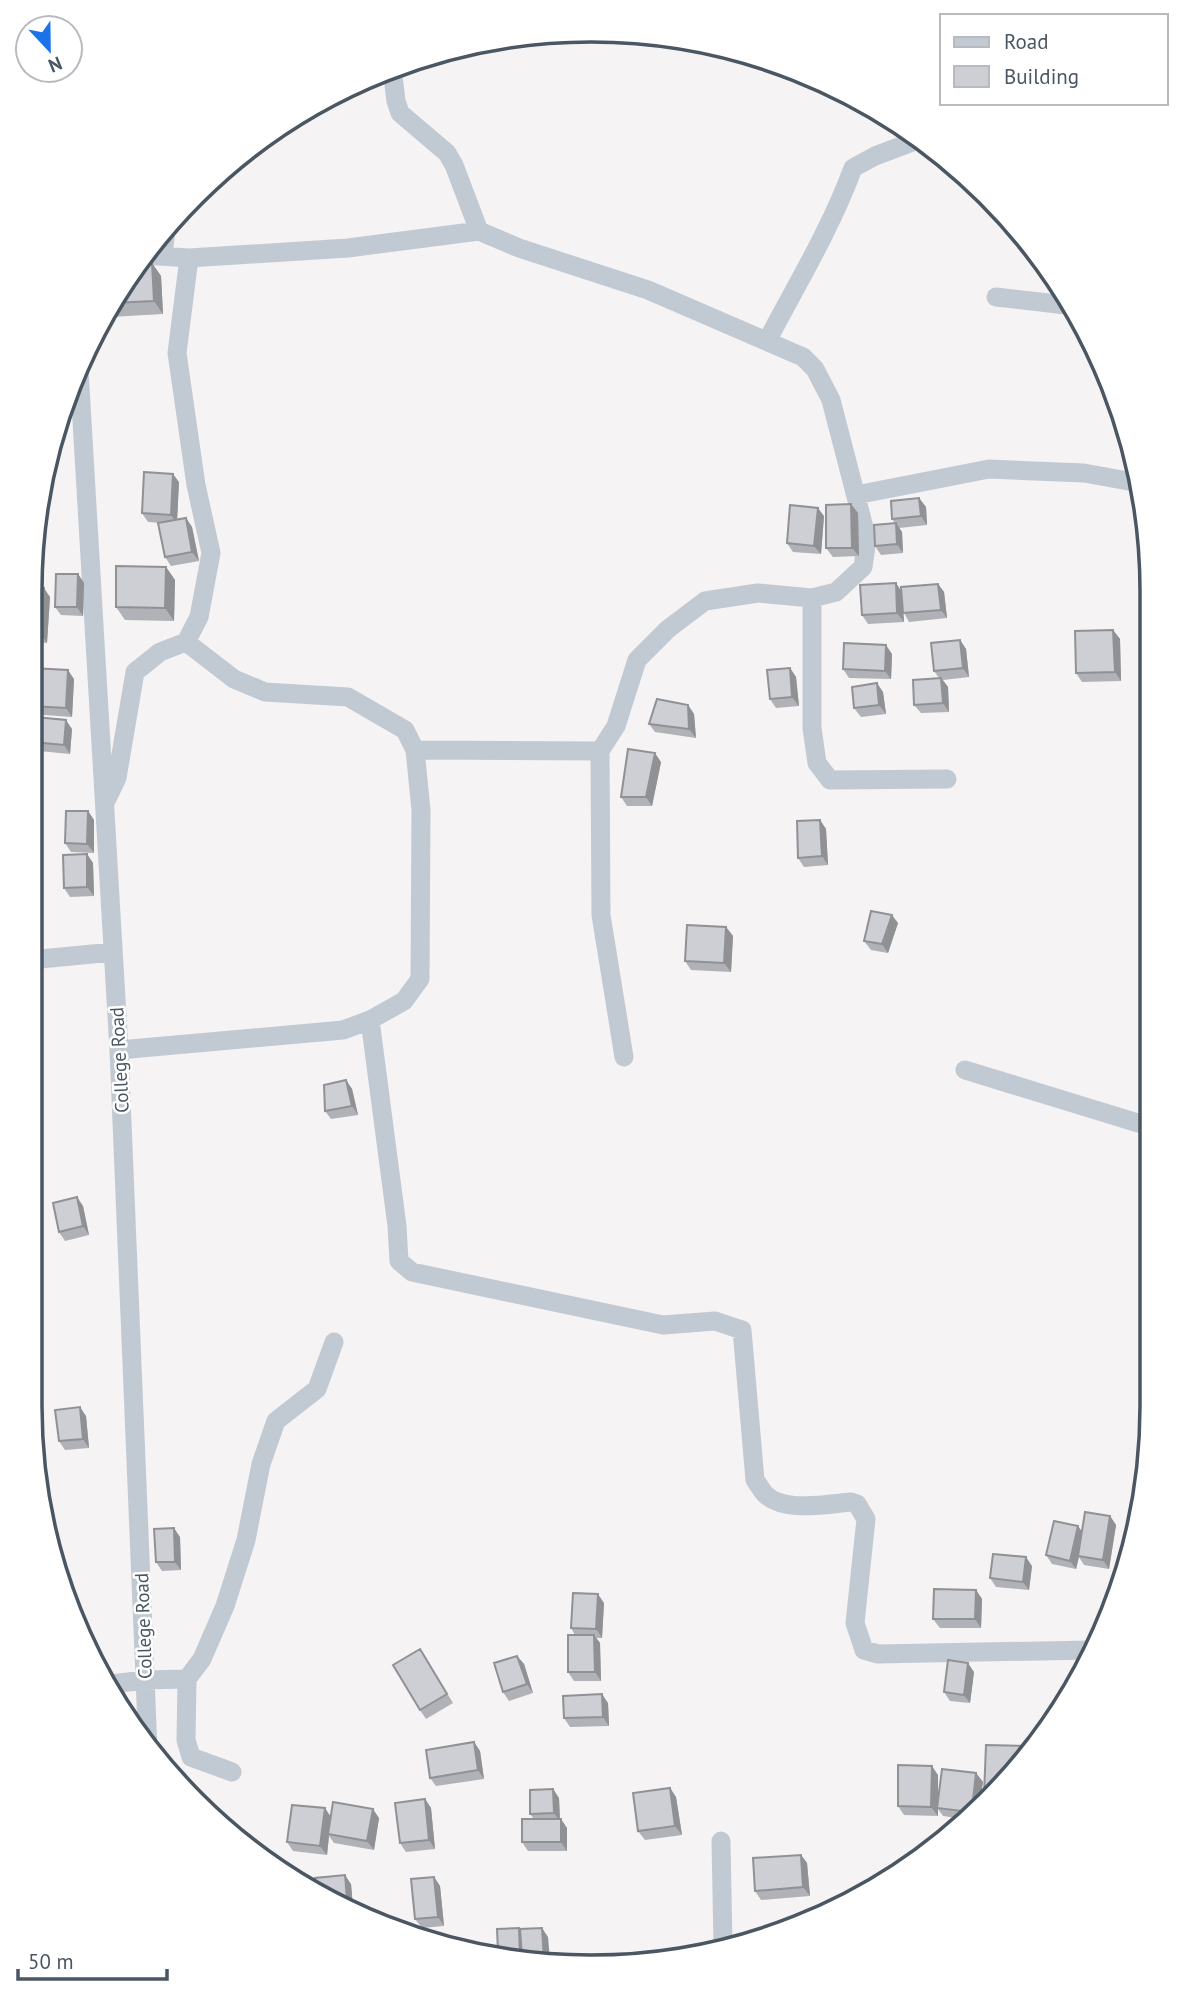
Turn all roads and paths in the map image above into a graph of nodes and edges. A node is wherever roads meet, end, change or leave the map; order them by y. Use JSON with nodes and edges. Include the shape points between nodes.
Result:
{"nodes":[{"id":1,"x":393,"y":79,"type":"edge"},
{"id":2,"x":908,"y":143,"type":"edge"},
{"id":3,"x":479,"y":231,"type":"junction"},
{"id":4,"x":156,"y":255,"type":"edge"},
{"id":5,"x":189,"y":258,"type":"junction"},
{"id":6,"x":996,"y":297,"type":"dead end"},
{"id":7,"x":1058,"y":304,"type":"edge"},
{"id":8,"x":766,"y":341,"type":"junction"},
{"id":9,"x":80,"y":391,"type":"edge"},
{"id":10,"x":1128,"y":481,"type":"edge"},
{"id":11,"x":856,"y":495,"type":"junction"},
{"id":12,"x":812,"y":598,"type":"junction"},
{"id":13,"x":186,"y":642,"type":"junction"},
{"id":14,"x":415,"y":750,"type":"junction"},
{"id":15,"x":600,"y":751,"type":"junction"},
{"id":16,"x":947,"y":779,"type":"dead end"},
{"id":17,"x":105,"y":804,"type":"junction"},
{"id":18,"x":113,"y":952,"type":"junction"},
{"id":19,"x":42,"y":959,"type":"edge"},
{"id":20,"x":370,"y":1020,"type":"junction"},
{"id":21,"x":119,"y":1050,"type":"junction"},
{"id":22,"x":624,"y":1057,"type":"dead end"},
{"id":23,"x":964,"y":1070,"type":"dead end"},
{"id":24,"x":1140,"y":1124,"type":"edge"},
{"id":25,"x":334,"y":1342,"type":"dead end"},
{"id":26,"x":1082,"y":1650,"type":"edge"},
{"id":27,"x":145,"y":1679,"type":"junction"},
{"id":28,"x":187,"y":1679,"type":"junction"},
{"id":29,"x":118,"y":1683,"type":"edge"},
{"id":30,"x":147,"y":1729,"type":"edge"},
{"id":31,"x":232,"y":1772,"type":"dead end"},
{"id":32,"x":721,"y":1841,"type":"dead end"},
{"id":33,"x":723,"y":1938,"type":"edge"}],
"edges":[{"from":1,"to":3,"type":"street","via":[[400,113],[447,153]]},
{"from":2,"to":8,"type":"street","via":[[853,168]]},
{"from":3,"to":5,"type":"street","via":[[348,248]]},
{"from":3,"to":8,"type":"street","via":[[648,290]]},
{"from":4,"to":5,"type":"street"},
{"from":5,"to":13,"type":"street","via":[[177,353],[211,553],[199,617]]},
{"from":6,"to":7,"type":"street"},
{"from":8,"to":11,"type":"street","via":[[803,356],[815,369],[831,400]]},
{"from":9,"to":17,"type":"street","name":"College Road"},
{"from":10,"to":11,"type":"street","via":[[1084,473],[989,469]]},
{"from":11,"to":12,"type":"street","via":[[867,540],[863,567],[836,592]]},
{"from":12,"to":15,"type":"street","via":[[758,593],[705,601],[637,660],[616,726]]},
{"from":12,"to":16,"type":"street","via":[[812,728],[817,764],[831,780]]},
{"from":13,"to":14,"type":"street","via":[[234,679],[265,692],[348,697],[405,730]]},
{"from":13,"to":17,"type":"street","via":[[160,652],[135,671],[117,778]]},
{"from":14,"to":15,"type":"street"},
{"from":14,"to":20,"type":"street","via":[[421,810],[420,979],[404,1000]]},
{"from":15,"to":22,"type":"street","via":[[601,915]]},
{"from":17,"to":18,"type":"street","name":"College Road"},
{"from":18,"to":19,"type":"street"},
{"from":18,"to":21,"type":"street","name":"College Road"},
{"from":20,"to":21,"type":"street","via":[[343,1030]]},
{"from":20,"to":26,"type":"street","via":[[399,1261],[412,1272],[663,1325],[715,1321],[742,1330],[755,1480],[767,1496],[788,1505],[851,1502],[866,1519],[855,1623],[864,1650],[878,1654]]},
{"from":21,"to":27,"type":"street","name":"College Road"},
{"from":23,"to":24,"type":"street"},
{"from":25,"to":28,"type":"street","via":[[317,1389],[276,1421],[225,1606],[202,1659]]},
{"from":27,"to":28,"type":"street"},
{"from":27,"to":29,"type":"street"},
{"from":27,"to":30,"type":"street","name":"College Road"},
{"from":28,"to":31,"type":"street","via":[[186,1740],[191,1757]]},
{"from":32,"to":33,"type":"street"}]}
